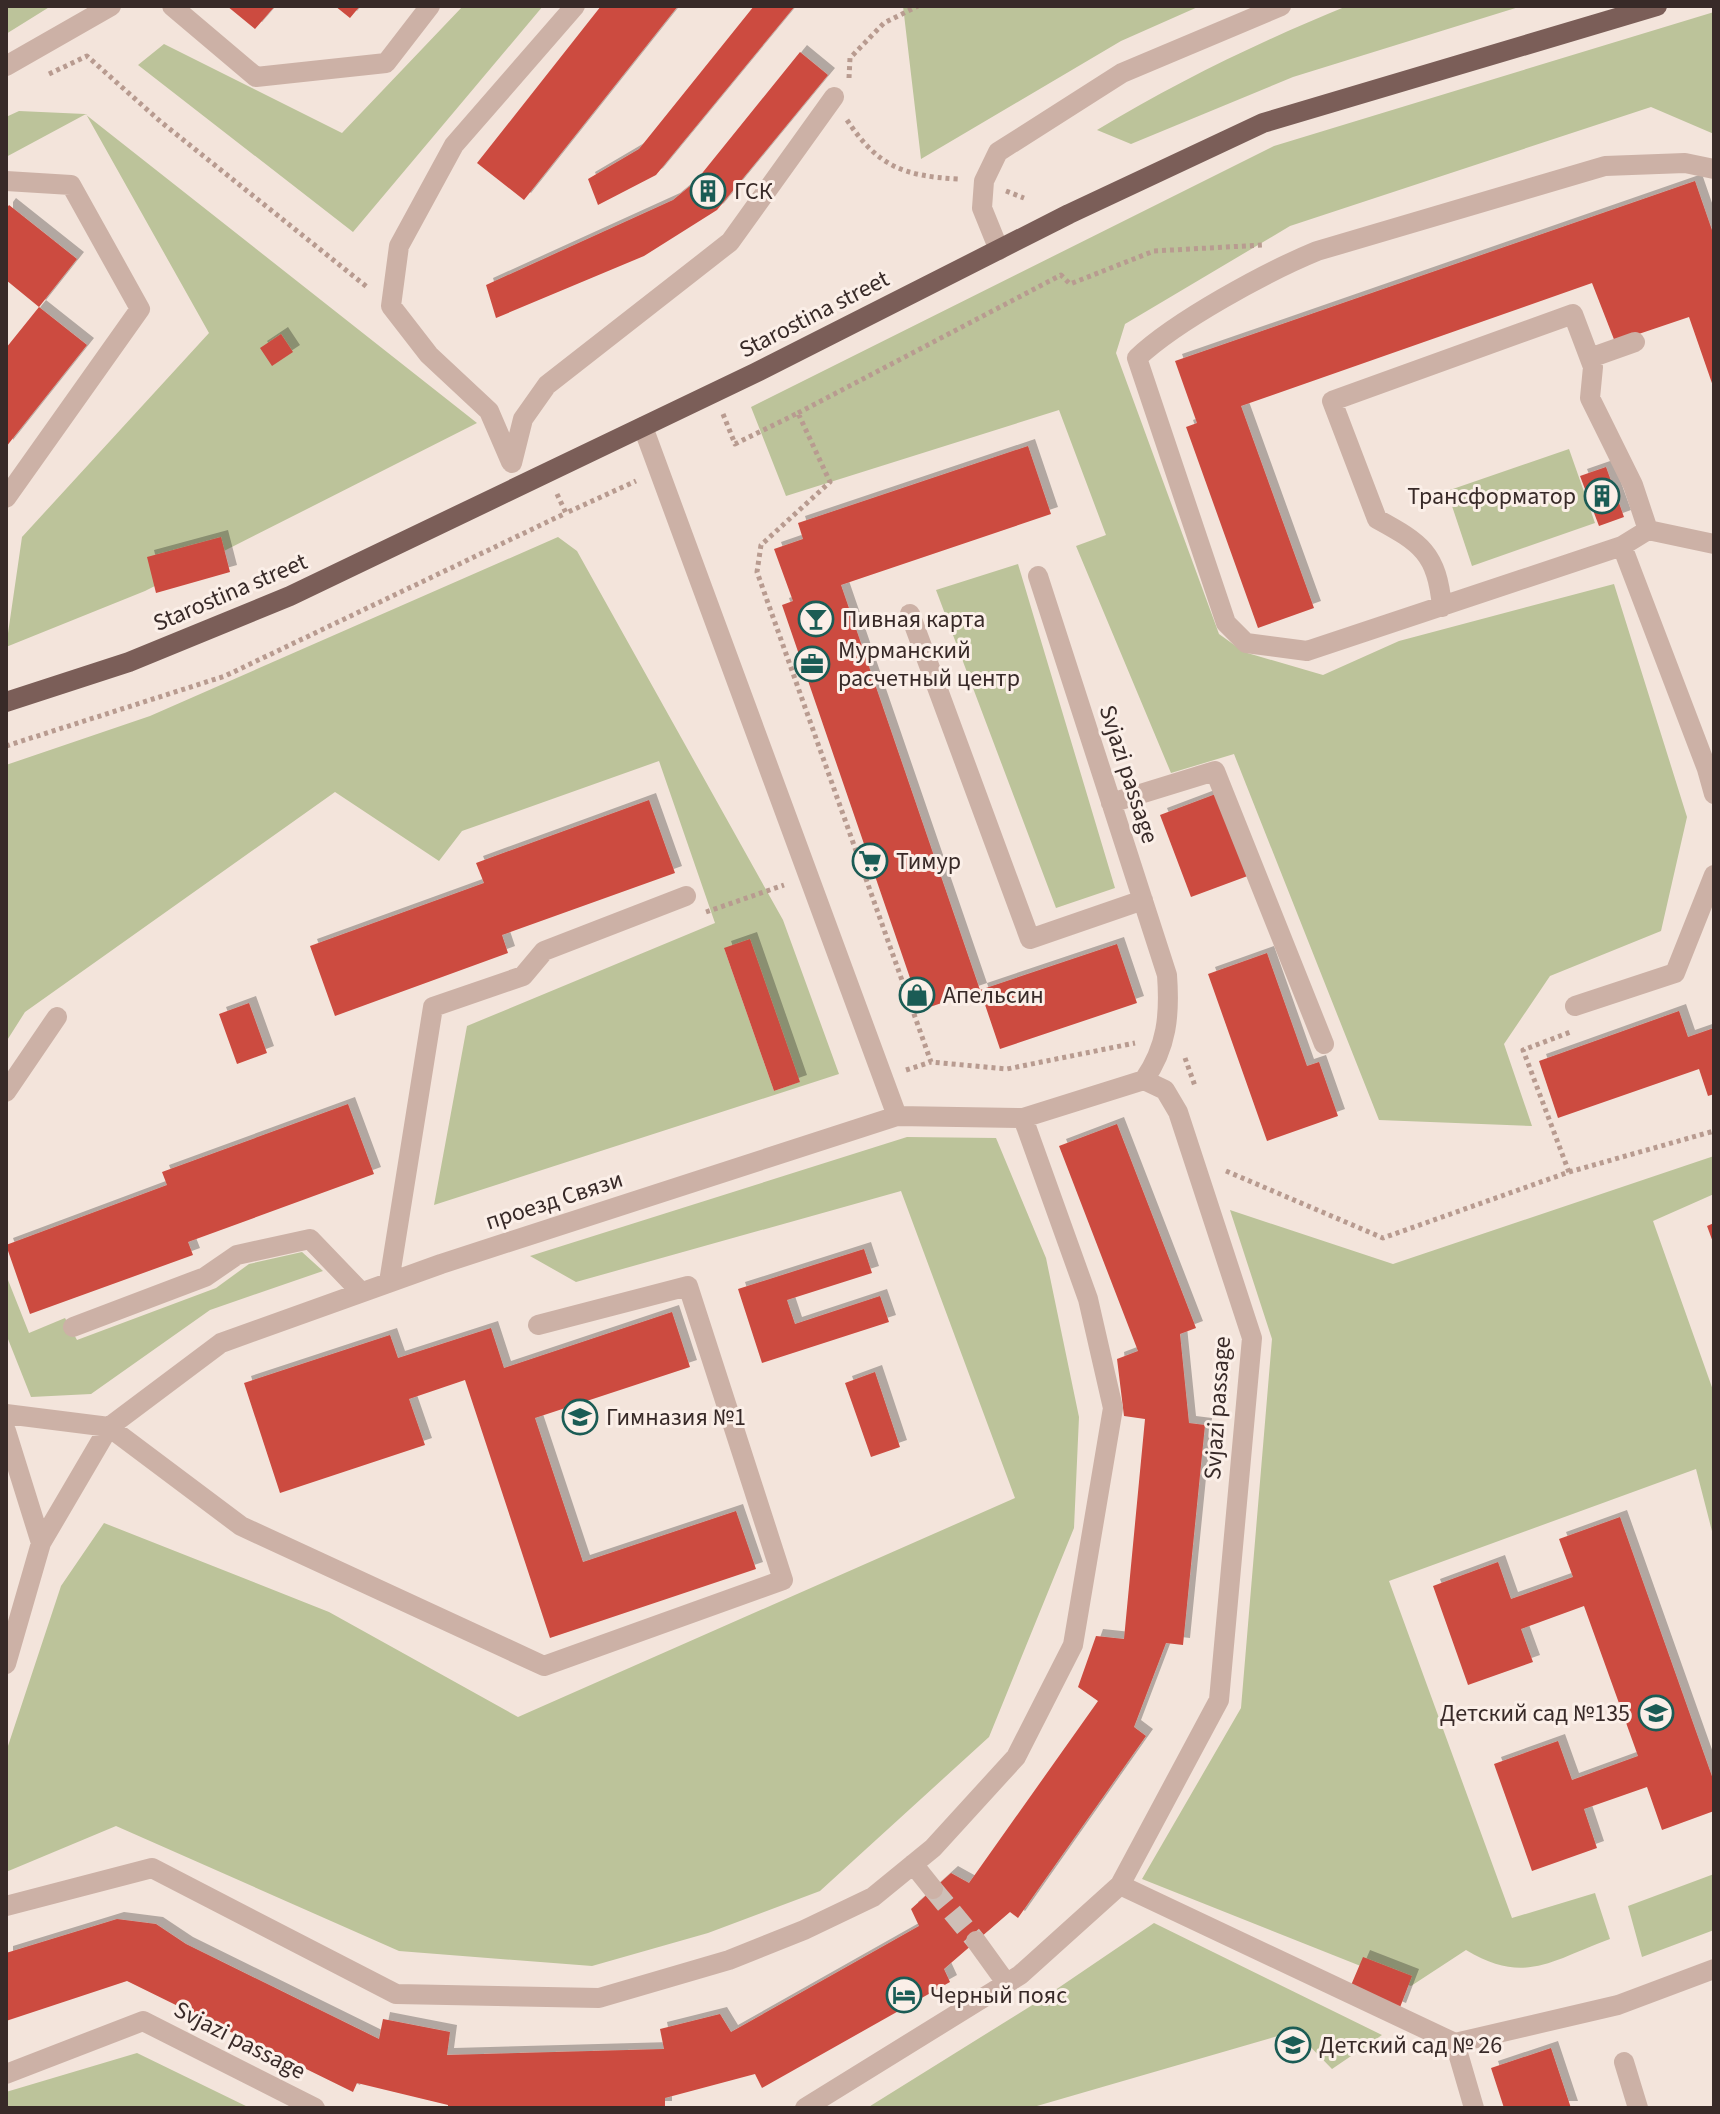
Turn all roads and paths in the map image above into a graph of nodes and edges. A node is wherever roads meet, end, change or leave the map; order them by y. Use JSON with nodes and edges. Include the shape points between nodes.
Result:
{"nodes":[{"id":1,"x":111,"y":6,"type":"edge"},
{"id":2,"x":172,"y":6,"type":"edge"},
{"id":3,"x":430,"y":6,"type":"edge"},
{"id":4,"x":575,"y":6,"type":"edge"},
{"id":5,"x":918,"y":6,"type":"edge"},
{"id":6,"x":1281,"y":6,"type":"edge"},
{"id":7,"x":1657,"y":6,"type":"edge"},
{"id":8,"x":87,"y":56,"type":"dead end"},
{"id":9,"x":6,"y":66,"type":"edge"},
{"id":10,"x":843,"y":97,"type":"junction"},
{"id":11,"x":1714,"y":169,"type":"edge"},
{"id":12,"x":6,"y":181,"type":"edge"},
{"id":13,"x":984,"y":181,"type":"junction"},
{"id":14,"x":1024,"y":198,"type":"dead end"},
{"id":15,"x":999,"y":250,"type":"junction"},
{"id":16,"x":1293,"y":261,"type":"junction"},
{"id":17,"x":391,"y":306,"type":"junction"},
{"id":18,"x":1635,"y":342,"type":"dead end"},
{"id":19,"x":1590,"y":358,"type":"junction"},
{"id":20,"x":715,"y":393,"type":"junction"},
{"id":21,"x":798,"y":413,"type":"junction"},
{"id":22,"x":643,"y":427,"type":"junction"},
{"id":23,"x":511,"y":462,"type":"junction"},
{"id":24,"x":547,"y":474,"type":"junction"},
{"id":25,"x":524,"y":484,"type":"junction"},
{"id":26,"x":641,"y":496,"type":"dead end"},
{"id":27,"x":6,"y":498,"type":"edge"},
{"id":28,"x":566,"y":513,"type":"junction"},
{"id":29,"x":1648,"y":530,"type":"junction"},
{"id":30,"x":1714,"y":544,"type":"edge"},
{"id":31,"x":1622,"y":546,"type":"junction"},
{"id":32,"x":1038,"y":576,"type":"dead end"},
{"id":33,"x":1442,"y":607,"type":"junction"},
{"id":34,"x":910,"y":614,"type":"dead end"},
{"id":35,"x":6,"y":702,"type":"edge"},
{"id":36,"x":6,"y":746,"type":"edge"},
{"id":37,"x":1711,"y":768,"type":"edge"},
{"id":38,"x":1714,"y":794,"type":"edge"},
{"id":39,"x":1111,"y":803,"type":"junction"},
{"id":40,"x":779,"y":870,"type":"dead end"},
{"id":41,"x":1714,"y":875,"type":"edge"},
{"id":42,"x":784,"y":885,"type":"junction"},
{"id":43,"x":686,"y":896,"type":"dead end"},
{"id":44,"x":789,"y":899,"type":"dead end"},
{"id":45,"x":1143,"y":900,"type":"junction"},
{"id":46,"x":706,"y":912,"type":"dead end"},
{"id":47,"x":1575,"y":1006,"type":"dead end"},
{"id":48,"x":57,"y":1017,"type":"dead end"},
{"id":49,"x":1581,"y":1028,"type":"dead end"},
{"id":50,"x":1165,"y":1036,"type":"junction"},
{"id":51,"x":1324,"y":1044,"type":"dead end"},
{"id":52,"x":931,"y":1062,"type":"junction"},
{"id":53,"x":881,"y":1079,"type":"junction"},
{"id":54,"x":1144,"y":1080,"type":"junction"},
{"id":55,"x":6,"y":1092,"type":"edge"},
{"id":56,"x":897,"y":1116,"type":"junction"},
{"id":57,"x":1023,"y":1118,"type":"junction"},
{"id":58,"x":1714,"y":1131,"type":"edge"},
{"id":59,"x":1569,"y":1172,"type":"junction"},
{"id":60,"x":1227,"y":1173,"type":"dead end"},
{"id":61,"x":389,"y":1282,"type":"junction"},
{"id":62,"x":361,"y":1292,"type":"junction"},
{"id":63,"x":538,"y":1325,"type":"dead end"},
{"id":64,"x":73,"y":1327,"type":"dead end"},
{"id":65,"x":6,"y":1414,"type":"edge"},
{"id":66,"x":109,"y":1427,"type":"junction"},
{"id":67,"x":6,"y":1431,"type":"edge"},
{"id":68,"x":41,"y":1543,"type":"junction"},
{"id":69,"x":6,"y":1664,"type":"edge"},
{"id":70,"x":913,"y":1864,"type":"junction"},
{"id":71,"x":1120,"y":1885,"type":"junction"},
{"id":72,"x":933,"y":1889,"type":"tunnel mouth"},
{"id":73,"x":6,"y":1906,"type":"edge"},
{"id":74,"x":976,"y":1941,"type":"tunnel mouth"},
{"id":75,"x":1714,"y":1969,"type":"edge"},
{"id":76,"x":1007,"y":1984,"type":"junction"},
{"id":77,"x":1455,"y":2043,"type":"junction"},
{"id":78,"x":1624,"y":2062,"type":"dead end"},
{"id":79,"x":6,"y":2074,"type":"edge"},
{"id":80,"x":315,"y":2108,"type":"edge"},
{"id":81,"x":805,"y":2108,"type":"edge"},
{"id":82,"x":1474,"y":2108,"type":"edge"},
{"id":83,"x":1638,"y":2108,"type":"edge"}],
"edges":[{"from":1,"to":9,"type":"street"},
{"from":2,"to":3,"type":"street","via":[[256,77],[386,63]]},
{"from":4,"to":17,"type":"street","via":[[454,145],[399,246]]},
{"from":5,"to":10,"type":"path","via":[[884,23],[850,58]]},
{"from":6,"to":13,"type":"street","via":[[1122,73],[998,152]]},
{"from":7,"to":15,"type":"main road","name":"Starostina street","via":[[1263,123]]},
{"from":8,"to":17,"type":"path"},
{"from":10,"to":13,"type":"path","via":[[847,119],[867,151],[917,177]]},
{"from":10,"to":23,"type":"street","via":[[730,242],[547,385],[523,419]]},
{"from":11,"to":16,"type":"street","via":[[1685,163],[1605,166]]},
{"from":12,"to":27,"type":"street","via":[[71,185],[140,309]]},
{"from":13,"to":14,"type":"path"},
{"from":13,"to":15,"type":"street","via":[[982,208]]},
{"from":15,"to":20,"type":"main road","name":"Starostina street"},
{"from":16,"to":21,"type":"path","via":[[1286,245],[1219,247],[1154,251],[1070,284],[1061,275]]},
{"from":16,"to":33,"type":"street","via":[[1157,340],[1137,358],[1226,623],[1246,643],[1307,651]]},
{"from":17,"to":23,"type":"street","via":[[429,355],[489,411]]},
{"from":18,"to":19,"type":"street"},
{"from":19,"to":29,"type":"street","via":[[1590,398],[1633,485]]},
{"from":19,"to":33,"type":"street","via":[[1573,314],[1332,401],[1377,519],[1420,543],[1440,580]]},
{"from":20,"to":21,"type":"path","via":[[735,444]]},
{"from":20,"to":22,"type":"main road","name":"Starostina street"},
{"from":21,"to":52,"type":"path","via":[[830,482],[761,545],[757,572]]},
{"from":22,"to":24,"type":"main road","name":"Starostina street"},
{"from":22,"to":53,"type":"street"},
{"from":23,"to":25,"type":"street"},
{"from":24,"to":25,"type":"main road","name":"Starostina street"},
{"from":24,"to":28,"type":"path"},
{"from":25,"to":35,"type":"main road","name":"Starostina street","via":[[209,632]]},
{"from":26,"to":28,"type":"path","via":[[636,481]]},
{"from":28,"to":36,"type":"path","via":[[225,676]]},
{"from":29,"to":30,"type":"street"},
{"from":29,"to":31,"type":"street"},
{"from":31,"to":33,"type":"street"},
{"from":31,"to":37,"type":"street"},
{"from":32,"to":39,"type":"street","name":"Svjazi passage"},
{"from":34,"to":45,"type":"street","via":[[1030,939]]},
{"from":37,"to":38,"type":"street"},
{"from":39,"to":45,"type":"street","name":"Svjazi passage"},
{"from":39,"to":51,"type":"street","via":[[1215,771]]},
{"from":40,"to":42,"type":"path"},
{"from":41,"to":47,"type":"street","via":[[1675,973]]},
{"from":42,"to":44,"type":"path"},
{"from":42,"to":46,"type":"path"},
{"from":43,"to":61,"type":"street","via":[[544,951],[523,976],[433,1007]]},
{"from":45,"to":50,"type":"street","name":"Svjazi passage","via":[[1167,975]]},
{"from":48,"to":55,"type":"street"},
{"from":49,"to":59,"type":"path","via":[[1523,1050]]},
{"from":50,"to":52,"type":"path","via":[[1007,1069]]},
{"from":50,"to":54,"type":"street","name":"Svjazi passage","via":[[1159,1059]]},
{"from":52,"to":53,"type":"path"},
{"from":53,"to":56,"type":"street"},
{"from":54,"to":57,"type":"street","name":"проезд Связи"},
{"from":54,"to":71,"type":"street","name":"Svjazi passage","via":[[1165,1090],[1178,1112],[1252,1338],[1219,1700]]},
{"from":56,"to":57,"type":"street","name":"проезд Связи"},
{"from":56,"to":61,"type":"street","name":"проезд Связи"},
{"from":57,"to":70,"type":"street","via":[[1088,1299],[1113,1408],[1073,1645],[1016,1757]]},
{"from":58,"to":59,"type":"path"},
{"from":59,"to":60,"type":"path","via":[[1383,1238]]},
{"from":61,"to":62,"type":"street","name":"проезд Связи"},
{"from":62,"to":64,"type":"street","via":[[310,1239],[237,1255],[205,1277]]},
{"from":62,"to":66,"type":"street","name":"проезд Связи","via":[[221,1343]]},
{"from":63,"to":66,"type":"street","via":[[688,1286],[783,1580],[544,1666],[241,1526]]},
{"from":65,"to":66,"type":"street"},
{"from":66,"to":68,"type":"street"},
{"from":67,"to":68,"type":"street"},
{"from":68,"to":69,"type":"street"},
{"from":70,"to":72,"type":"street"},
{"from":70,"to":73,"type":"street","via":[[873,1897],[804,1930],[729,1960],[599,1998],[396,1994],[152,1868]]},
{"from":71,"to":76,"type":"street","name":"Svjazi passage"},
{"from":71,"to":77,"type":"street"},
{"from":74,"to":76,"type":"street"},
{"from":75,"to":77,"type":"street","via":[[1618,2005]]},
{"from":76,"to":81,"type":"street","name":"Svjazi passage"},
{"from":77,"to":82,"type":"street"},
{"from":78,"to":83,"type":"street"},
{"from":79,"to":80,"type":"street","name":"Svjazi passage","via":[[143,2021]]}]}
